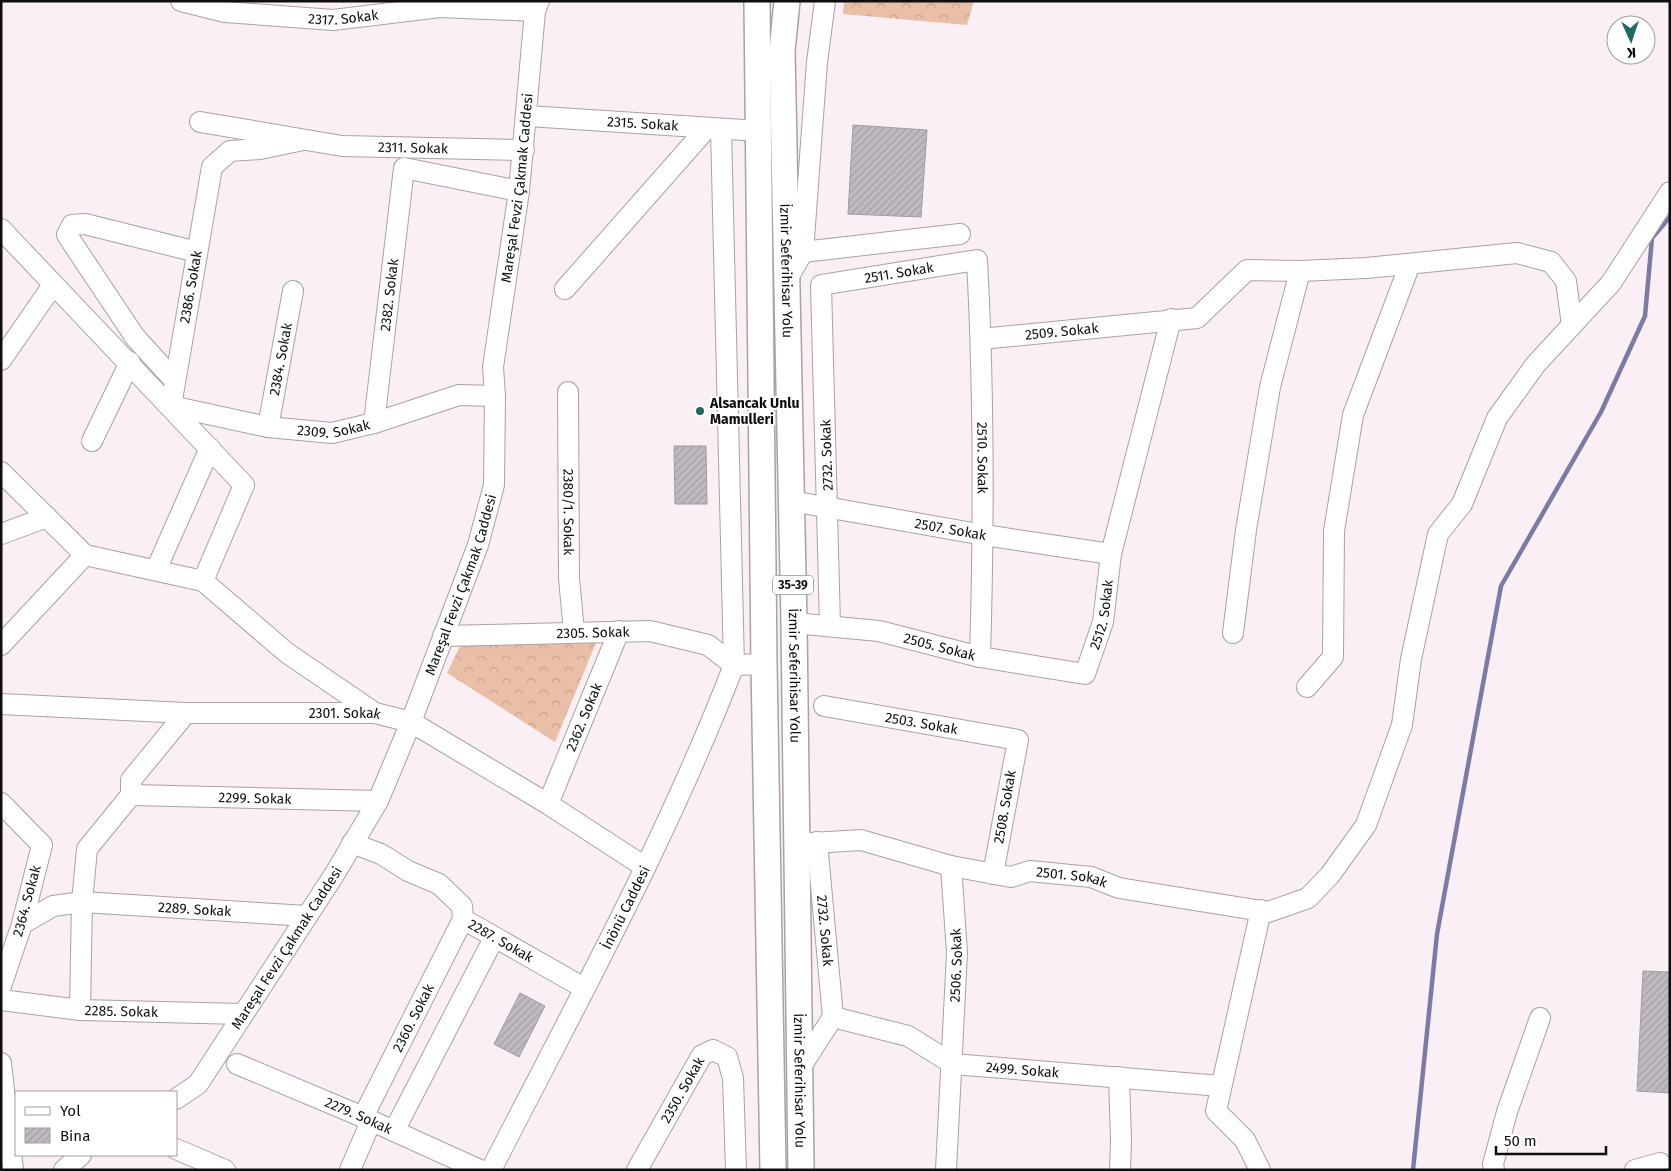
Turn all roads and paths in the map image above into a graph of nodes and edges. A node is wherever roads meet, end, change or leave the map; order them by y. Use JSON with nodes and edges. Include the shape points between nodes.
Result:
{"nodes":[{"id":1,"x":181,"y":1,"type":"edge"},
{"id":2,"x":757,"y":1,"type":"edge"},
{"id":3,"x":787,"y":1,"type":"edge"},
{"id":4,"x":826,"y":1,"type":"edge"},
{"id":5,"x":436,"y":4,"type":"edge"},
{"id":6,"x":537,"y":6,"type":"edge"},
{"id":7,"x":528,"y":116,"type":"junction"},
{"id":8,"x":200,"y":122,"type":"dead end"},
{"id":9,"x":714,"y":128,"type":"junction"},
{"id":10,"x":759,"y":130,"type":"junction"},
{"id":11,"x":303,"y":140,"type":"junction"},
{"id":12,"x":524,"y":150,"type":"junction"},
{"id":13,"x":404,"y":168,"type":"joint"},
{"id":14,"x":519,"y":191,"type":"junction"},
{"id":15,"x":1670,"y":192,"type":"edge"},
{"id":16,"x":1,"y":229,"type":"edge"},
{"id":17,"x":960,"y":234,"type":"dead end"},
{"id":18,"x":197,"y":252,"type":"junction"},
{"id":19,"x":803,"y":252,"type":"junction"},
{"id":20,"x":977,"y":260,"type":"joint"},
{"id":21,"x":1410,"y":264,"type":"junction"},
{"id":22,"x":1300,"y":271,"type":"junction"},
{"id":23,"x":786,"y":282,"type":"junction"},
{"id":24,"x":821,"y":284,"type":"joint"},
{"id":25,"x":53,"y":285,"type":"junction"},
{"id":26,"x":565,"y":289,"type":"dead end"},
{"id":27,"x":293,"y":291,"type":"dead end"},
{"id":28,"x":1171,"y":320,"type":"junction"},
{"id":29,"x":1572,"y":325,"type":"junction"},
{"id":30,"x":981,"y":339,"type":"junction"},
{"id":31,"x":1,"y":360,"type":"edge"},
{"id":32,"x":130,"y":362,"type":"junction"},
{"id":33,"x":175,"y":381,"type":"junction"},
{"id":34,"x":568,"y":392,"type":"dead end"},
{"id":35,"x":495,"y":396,"type":"junction"},
{"id":36,"x":171,"y":406,"type":"junction"},
{"id":37,"x":374,"y":423,"type":"junction"},
{"id":38,"x":268,"y":427,"type":"junction"},
{"id":39,"x":92,"y":441,"type":"dead end"},
{"id":40,"x":210,"y":448,"type":"junction"},
{"id":41,"x":1,"y":472,"type":"edge"},
{"id":42,"x":791,"y":502,"type":"junction"},
{"id":43,"x":828,"y":508,"type":"junction"},
{"id":44,"x":47,"y":517,"type":"junction"},
{"id":45,"x":1,"y":534,"type":"edge"},
{"id":46,"x":984,"y":535,"type":"junction"},
{"id":47,"x":1111,"y":554,"type":"junction"},
{"id":48,"x":85,"y":556,"type":"junction"},
{"id":49,"x":156,"y":570,"type":"junction"},
{"id":50,"x":203,"y":581,"type":"junction"},
{"id":51,"x":794,"y":623,"type":"junction"},
{"id":52,"x":830,"y":625,"type":"junction"},
{"id":53,"x":619,"y":631,"type":"junction"},
{"id":54,"x":574,"y":632,"type":"junction"},
{"id":55,"x":1233,"y":633,"type":"dead end"},
{"id":56,"x":443,"y":636,"type":"junction"},
{"id":57,"x":1,"y":645,"type":"edge"},
{"id":58,"x":980,"y":657,"type":"junction"},
{"id":59,"x":764,"y":664,"type":"junction"},
{"id":60,"x":734,"y":665,"type":"junction"},
{"id":61,"x":1084,"y":674,"type":"joint"},
{"id":62,"x":1307,"y":687,"type":"dead end"},
{"id":63,"x":1,"y":704,"type":"edge"},
{"id":64,"x":824,"y":706,"type":"dead end"},
{"id":65,"x":186,"y":713,"type":"junction"},
{"id":66,"x":375,"y":713,"type":"junction"},
{"id":67,"x":411,"y":722,"type":"junction"},
{"id":68,"x":1018,"y":740,"type":"joint"},
{"id":69,"x":131,"y":795,"type":"junction"},
{"id":70,"x":378,"y":801,"type":"junction"},
{"id":71,"x":1,"y":803,"type":"edge"},
{"id":72,"x":548,"y":804,"type":"junction"},
{"id":73,"x":352,"y":843,"type":"junction"},
{"id":74,"x":807,"y":843,"type":"junction"},
{"id":75,"x":951,"y":866,"type":"junction"},
{"id":76,"x":645,"y":867,"type":"junction"},
{"id":77,"x":993,"y":874,"type":"junction"},
{"id":78,"x":82,"y":902,"type":"junction"},
{"id":79,"x":1261,"y":910,"type":"junction"},
{"id":80,"x":306,"y":916,"type":"junction"},
{"id":81,"x":463,"y":919,"type":"junction"},
{"id":82,"x":22,"y":924,"type":"junction"},
{"id":83,"x":494,"y":938,"type":"junction"},
{"id":84,"x":1,"y":986,"type":"edge"},
{"id":85,"x":584,"y":988,"type":"junction"},
{"id":86,"x":1,"y":1000,"type":"edge"},
{"id":87,"x":80,"y":1010,"type":"junction"},
{"id":88,"x":242,"y":1014,"type":"junction"},
{"id":89,"x":833,"y":1017,"type":"junction"},
{"id":90,"x":1540,"y":1018,"type":"dead end"},
{"id":91,"x":1,"y":1063,"type":"edge"},
{"id":92,"x":237,"y":1064,"type":"dead end"},
{"id":93,"x":953,"y":1064,"type":"junction"},
{"id":94,"x":800,"y":1068,"type":"junction"},
{"id":95,"x":1119,"y":1077,"type":"junction"},
{"id":96,"x":1221,"y":1086,"type":"junction"},
{"id":97,"x":178,"y":1098,"type":"edge"},
{"id":98,"x":367,"y":1119,"type":"junction"},
{"id":99,"x":394,"y":1131,"type":"junction"},
{"id":100,"x":178,"y":1150,"type":"edge"},
{"id":101,"x":80,"y":1156,"type":"edge"},
{"id":102,"x":1660,"y":1163,"type":"dead end"},
{"id":103,"x":13,"y":1170,"type":"edge"},
{"id":104,"x":64,"y":1170,"type":"edge"},
{"id":105,"x":225,"y":1170,"type":"edge"},
{"id":106,"x":350,"y":1170,"type":"edge"},
{"id":107,"x":480,"y":1170,"type":"edge"},
{"id":108,"x":491,"y":1170,"type":"edge"},
{"id":109,"x":638,"y":1170,"type":"edge"},
{"id":110,"x":736,"y":1170,"type":"edge"},
{"id":111,"x":772,"y":1170,"type":"edge"},
{"id":112,"x":801,"y":1170,"type":"edge"},
{"id":113,"x":946,"y":1170,"type":"edge"},
{"id":114,"x":1120,"y":1170,"type":"edge"},
{"id":115,"x":1260,"y":1170,"type":"edge"},
{"id":116,"x":1494,"y":1170,"type":"edge"},
{"id":117,"x":1635,"y":1170,"type":"edge"}],
"edges":[{"from":1,"to":5,"type":"street","name":"2317. Sokak","via":[[225,12],[333,20]]},
{"from":2,"to":10,"type":"main road","name":"İzmir Seferihisar Yolu","number":"35-39"},
{"from":3,"to":23,"type":"main road","name":"İzmir Seferihisar Yolu","number":"35-39","via":[[782,51]]},
{"from":4,"to":19,"type":"street","via":[[817,62]]},
{"from":5,"to":6,"type":"street","name":"2317. Sokak"},
{"from":6,"to":7,"type":"street","name":"Mareşal Fevzi Çakmak Caddesi"},
{"from":7,"to":9,"type":"street","name":"2315. Sokak"},
{"from":7,"to":12,"type":"street","name":"Mareşal Fevzi Çakmak Caddesi"},
{"from":8,"to":11,"type":"street","name":"2311. Sokak"},
{"from":9,"to":10,"type":"street","name":"2315. Sokak"},
{"from":9,"to":26,"type":"street"},
{"from":9,"to":60,"type":"street"},
{"from":10,"to":59,"type":"main road","name":"İzmir Seferihisar Yolu","number":"35-39"},
{"from":11,"to":12,"type":"street","name":"2311. Sokak","via":[[342,146]]},
{"from":11,"to":18,"type":"street","name":"2386. Sokak","via":[[230,151],[212,168]]},
{"from":12,"to":14,"type":"street","name":"Mareşal Fevzi Çakmak Caddesi"},
{"from":13,"to":14,"type":"street","name":"2311. Sokak"},
{"from":13,"to":37,"type":"street","name":"2382. Sokak"},
{"from":14,"to":35,"type":"street","name":"Mareşal Fevzi Çakmak Caddesi","via":[[493,367]]},
{"from":15,"to":29,"type":"street","name":"2501. Sokak","via":[[1611,283]]},
{"from":16,"to":25,"type":"street"},
{"from":17,"to":19,"type":"street"},
{"from":18,"to":33,"type":"street","name":"2386. Sokak"},
{"from":18,"to":33,"type":"street","via":[[85,224],[72,225],[67,235],[136,337]]},
{"from":19,"to":23,"type":"street"},
{"from":20,"to":24,"type":"street","name":"2511. Sokak"},
{"from":20,"to":30,"type":"street","name":"2510. Sokak"},
{"from":21,"to":22,"type":"street","name":"2509. Sokak"},
{"from":21,"to":29,"type":"street","name":"2509. Sokak","via":[[1517,253],[1551,262],[1566,282]]},
{"from":21,"to":62,"type":"street","via":[[1353,415],[1334,531],[1333,656]]},
{"from":22,"to":28,"type":"street","name":"2509. Sokak","via":[[1247,270],[1197,318]]},
{"from":22,"to":55,"type":"street","via":[[1270,386]]},
{"from":23,"to":42,"type":"main road","name":"İzmir Seferihisar Yolu","number":"35-39"},
{"from":24,"to":43,"type":"street","name":"2732. Sokak"},
{"from":25,"to":31,"type":"street"},
{"from":25,"to":32,"type":"street"},
{"from":27,"to":38,"type":"street","name":"2384. Sokak"},
{"from":28,"to":30,"type":"street","name":"2509. Sokak"},
{"from":28,"to":47,"type":"street","name":"2512. Sokak"},
{"from":29,"to":79,"type":"street","name":"2501. Sokak","via":[[1536,364],[1497,418],[1462,504],[1438,534],[1411,659],[1402,725],[1366,825],[1330,875],[1308,898],[1268,912]]},
{"from":30,"to":46,"type":"street","name":"2510. Sokak"},
{"from":32,"to":36,"type":"street"},
{"from":32,"to":39,"type":"street"},
{"from":33,"to":36,"type":"street","name":"2386. Sokak"},
{"from":34,"to":54,"type":"street","name":"2380/1. Sokak","via":[[569,578]]},
{"from":35,"to":37,"type":"street","name":"2309. Sokak","via":[[459,395]]},
{"from":35,"to":56,"type":"street","name":"Mareşal Fevzi Çakmak Caddesi","via":[[494,485],[478,545]]},
{"from":36,"to":38,"type":"street","name":"2309. Sokak"},
{"from":36,"to":40,"type":"street"},
{"from":37,"to":38,"type":"street","name":"2309. Sokak","via":[[332,433]]},
{"from":40,"to":49,"type":"street"},
{"from":40,"to":50,"type":"street","via":[[244,485]]},
{"from":41,"to":44,"type":"street"},
{"from":42,"to":43,"type":"street","name":"2507. Sokak"},
{"from":42,"to":51,"type":"main road","name":"İzmir Seferihisar Yolu","number":"35-39"},
{"from":43,"to":46,"type":"street","name":"2507. Sokak"},
{"from":43,"to":52,"type":"street","name":"2732. Sokak"},
{"from":44,"to":45,"type":"street"},
{"from":44,"to":48,"type":"street"},
{"from":46,"to":47,"type":"street","name":"2507. Sokak"},
{"from":46,"to":58,"type":"street","name":"2510. Sokak"},
{"from":47,"to":61,"type":"street","name":"2512. Sokak","via":[[1102,622]]},
{"from":48,"to":49,"type":"street"},
{"from":48,"to":57,"type":"street"},
{"from":49,"to":50,"type":"street"},
{"from":50,"to":66,"type":"street","via":[[287,653]]},
{"from":51,"to":52,"type":"street","name":"2505. Sokak"},
{"from":51,"to":74,"type":"main road","name":"İzmir Seferihisar Yolu","number":"35-39"},
{"from":52,"to":58,"type":"street","name":"2505. Sokak","via":[[878,631]]},
{"from":53,"to":54,"type":"street","name":"2305. Sokak"},
{"from":53,"to":60,"type":"street","name":"2305. Sokak","via":[[650,631],[708,645]]},
{"from":53,"to":72,"type":"street","name":"2362. Sokak"},
{"from":54,"to":56,"type":"street","name":"2305. Sokak"},
{"from":56,"to":67,"type":"street","name":"Mareşal Fevzi Çakmak Caddesi"},
{"from":58,"to":61,"type":"street","name":"2505. Sokak"},
{"from":59,"to":60,"type":"street"},
{"from":59,"to":111,"type":"main road","name":"İzmir Seferihisar Yolu","number":"35-39"},
{"from":60,"to":76,"type":"street","name":"İnönü Caddesi","via":[[703,746]]},
{"from":63,"to":65,"type":"street","name":"2301. Sokak"},
{"from":64,"to":68,"type":"street","name":"2503. Sokak"},
{"from":65,"to":66,"type":"street","name":"2301. Sokak"},
{"from":65,"to":69,"type":"street","via":[[131,780]]},
{"from":66,"to":67,"type":"street","name":"2301. Sokak"},
{"from":67,"to":70,"type":"street","name":"Mareşal Fevzi Çakmak Caddesi"},
{"from":67,"to":72,"type":"street","name":"2301. Sokak"},
{"from":68,"to":77,"type":"street","name":"2508. Sokak"},
{"from":69,"to":70,"type":"street","name":"2299. Sokak"},
{"from":69,"to":78,"type":"street","via":[[87,849]]},
{"from":70,"to":73,"type":"street","name":"Mareşal Fevzi Çakmak Caddesi"},
{"from":71,"to":82,"type":"street","name":"2364. Sokak","via":[[42,845]]},
{"from":72,"to":76,"type":"street","name":"2301. Sokak"},
{"from":73,"to":80,"type":"street","name":"Mareşal Fevzi Çakmak Caddesi"},
{"from":73,"to":81,"type":"street","name":"2287. Sokak","via":[[439,884],[462,906]]},
{"from":74,"to":75,"type":"street","name":"2501. Sokak","via":[[862,840]]},
{"from":74,"to":89,"type":"street","name":"2732. Sokak"},
{"from":74,"to":94,"type":"main road","name":"İzmir Seferihisar Yolu","number":"35-39"},
{"from":75,"to":77,"type":"street","name":"2501. Sokak"},
{"from":75,"to":93,"type":"street","name":"2506. Sokak","via":[[957,953]]},
{"from":76,"to":85,"type":"street","name":"İnönü Caddesi"},
{"from":77,"to":79,"type":"street","name":"2501. Sokak","via":[[1011,877],[1030,871],[1091,877],[1119,888]]},
{"from":78,"to":80,"type":"street","name":"2289. Sokak"},
{"from":78,"to":82,"type":"street","name":"2289. Sokak","via":[[53,906]]},
{"from":78,"to":87,"type":"street"},
{"from":79,"to":96,"type":"street"},
{"from":80,"to":88,"type":"street","name":"Mareşal Fevzi Çakmak Caddesi"},
{"from":81,"to":83,"type":"street","name":"2287. Sokak"},
{"from":81,"to":98,"type":"street","name":"2360. Sokak"},
{"from":82,"to":84,"type":"street","name":"2364. Sokak"},
{"from":83,"to":85,"type":"street","name":"2287. Sokak"},
{"from":83,"to":99,"type":"street"},
{"from":85,"to":108,"type":"street","name":"İnönü Caddesi"},
{"from":86,"to":87,"type":"street","name":"2285. Sokak"},
{"from":87,"to":88,"type":"street","name":"2285. Sokak"},
{"from":88,"to":97,"type":"street","name":"Mareşal Fevzi Çakmak Caddesi","via":[[198,1084]]},
{"from":89,"to":93,"type":"street","name":"2499. Sokak","via":[[908,1036]]},
{"from":89,"to":94,"type":"street"},
{"from":90,"to":116,"type":"street","via":[[1501,1130]]},
{"from":91,"to":103,"type":"street"},
{"from":92,"to":98,"type":"street","name":"2279. Sokak"},
{"from":93,"to":95,"type":"street","name":"2499. Sokak"},
{"from":93,"to":113,"type":"street","name":"2506. Sokak"},
{"from":94,"to":112,"type":"main road","name":"İzmir Seferihisar Yolu","number":"35-39"},
{"from":95,"to":96,"type":"street","name":"2499. Sokak"},
{"from":95,"to":114,"type":"street"},
{"from":96,"to":115,"type":"street","via":[[1216,1111],[1245,1140]]},
{"from":98,"to":99,"type":"street","name":"2279. Sokak"},
{"from":98,"to":106,"type":"street","name":"2360. Sokak"},
{"from":99,"to":107,"type":"street","name":"2279. Sokak"},
{"from":100,"to":105,"type":"street"},
{"from":101,"to":104,"type":"street"},
{"from":102,"to":117,"type":"street"},
{"from":109,"to":110,"type":"street","name":"2350. Sokak","via":[[702,1055],[713,1050],[727,1057],[733,1078]]}]}
